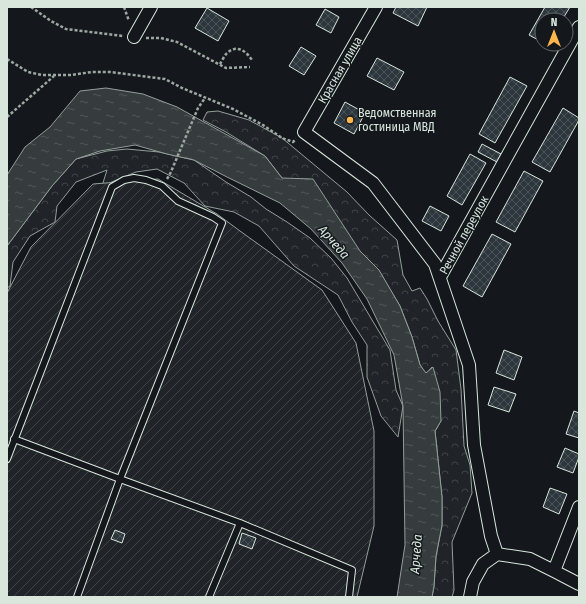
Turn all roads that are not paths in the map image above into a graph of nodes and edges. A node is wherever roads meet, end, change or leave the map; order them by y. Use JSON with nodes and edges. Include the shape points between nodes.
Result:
{"nodes":[{"id":1,"x":151,"y":7,"type":"edge"},
{"id":2,"x":376,"y":7,"type":"edge"},
{"id":3,"x":579,"y":28,"type":"edge"},
{"id":4,"x":134,"y":37,"type":"dead end"},
{"id":5,"x":440,"y":277,"type":"junction"},
{"id":6,"x":14,"y":439,"type":"junction"},
{"id":7,"x":7,"y":459,"type":"edge"},
{"id":8,"x":120,"y":479,"type":"junction"},
{"id":9,"x":579,"y":507,"type":"edge"},
{"id":10,"x":240,"y":523,"type":"junction"},
{"id":11,"x":497,"y":554,"type":"junction"},
{"id":12,"x":554,"y":570,"type":"junction"},
{"id":13,"x":579,"y":584,"type":"edge"},
{"id":14,"x":77,"y":597,"type":"edge"},
{"id":15,"x":209,"y":597,"type":"edge"},
{"id":16,"x":349,"y":597,"type":"edge"},
{"id":17,"x":470,"y":597,"type":"edge"}],
"edges":[{"from":1,"to":4,"type":"street"},
{"from":2,"to":5,"type":"street","name":"Красная улица","via":[[304,132],[373,183],[435,264]]},
{"from":3,"to":5,"type":"street","name":"Речной переулок"},
{"from":5,"to":11,"type":"street","name":"Речной переулок","via":[[469,365],[474,445],[491,536]]},
{"from":6,"to":7,"type":"lane"},
{"from":6,"to":8,"type":"lane"},
{"from":6,"to":8,"type":"lane","via":[[112,187],[134,178],[162,186],[178,201],[222,223]]},
{"from":8,"to":10,"type":"lane"},
{"from":8,"to":14,"type":"lane"},
{"from":9,"to":12,"type":"street"},
{"from":10,"to":15,"type":"lane"},
{"from":10,"to":16,"type":"lane","via":[[352,570]]},
{"from":11,"to":12,"type":"street","via":[[530,559]]},
{"from":11,"to":17,"type":"street","via":[[483,564],[473,582]]},
{"from":12,"to":13,"type":"street"}]}
